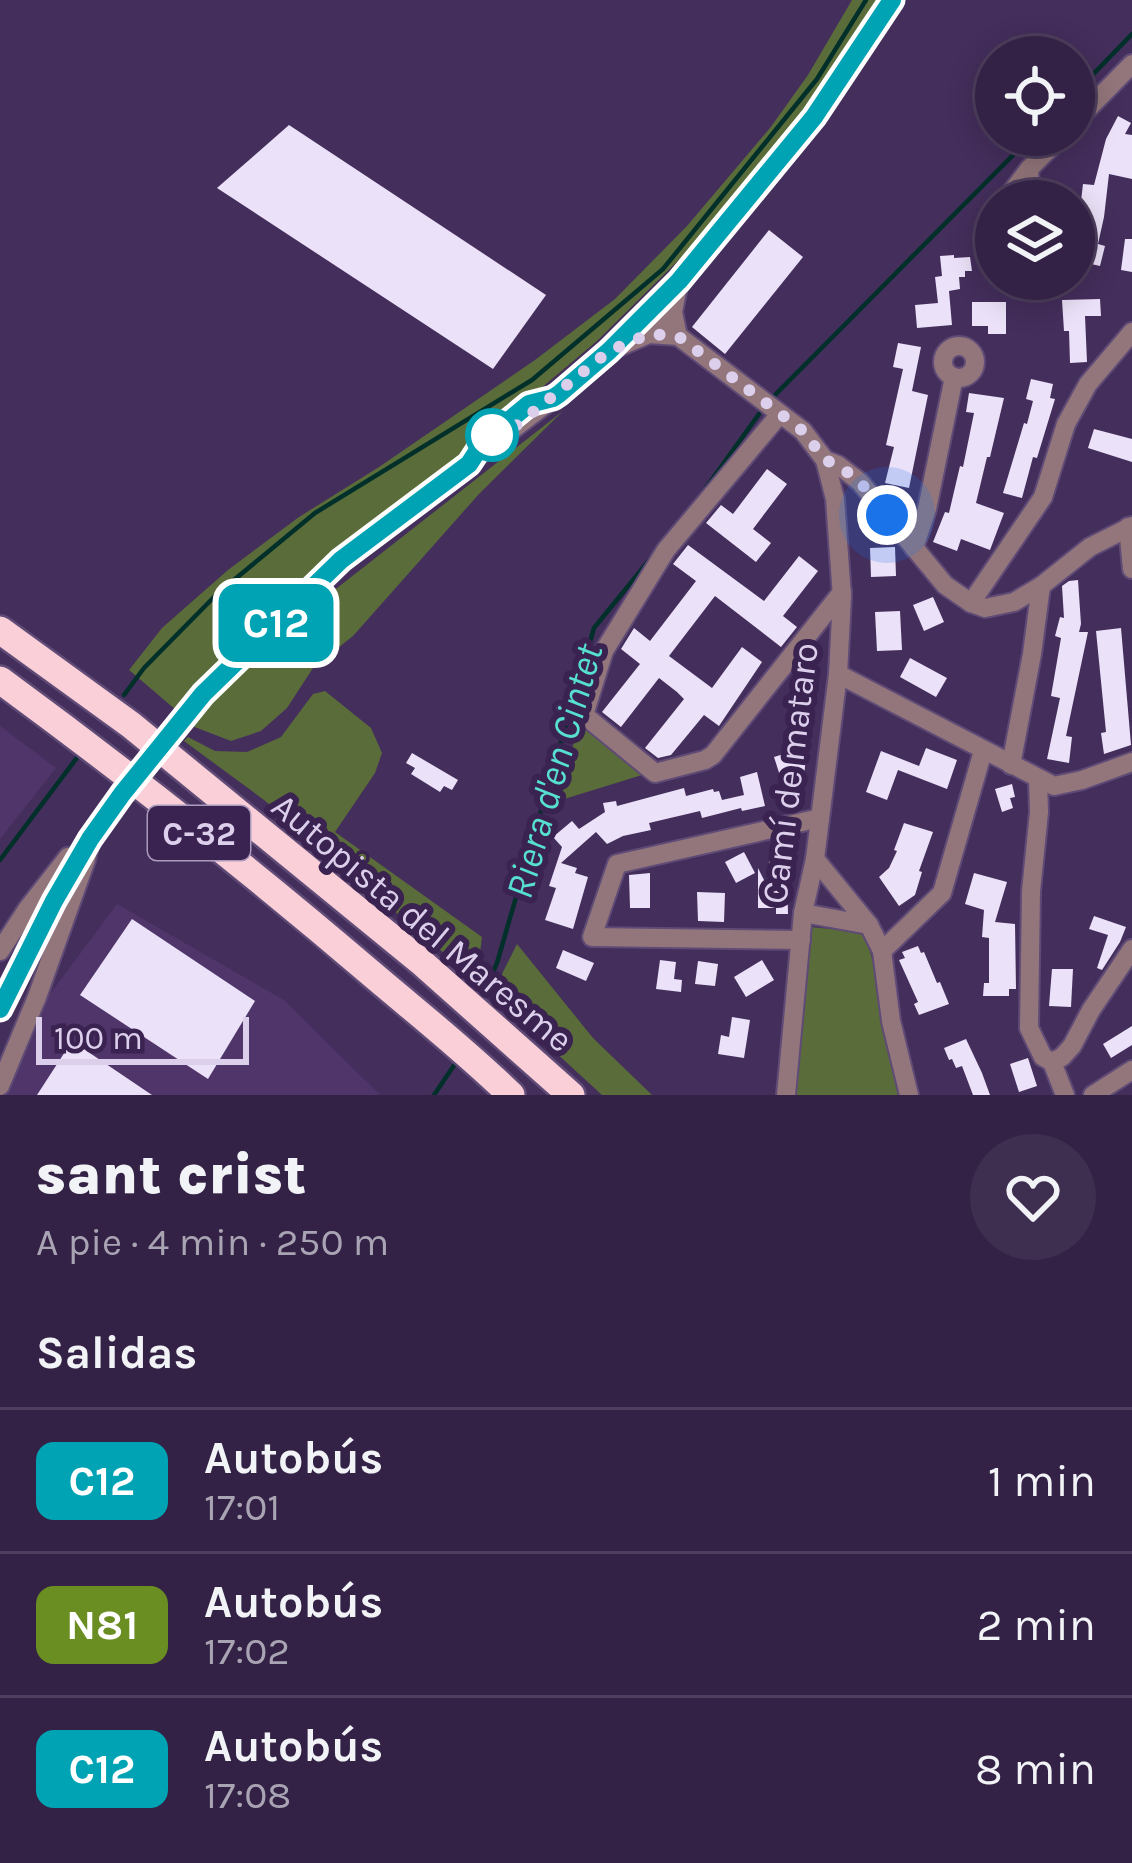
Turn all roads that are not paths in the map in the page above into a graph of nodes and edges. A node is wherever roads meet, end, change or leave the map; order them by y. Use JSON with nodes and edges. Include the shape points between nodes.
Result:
{"nodes":[{"id":1,"x":892,"y":0,"type":"edge"},
{"id":2,"x":1132,"y":64,"type":"edge"},
{"id":3,"x":1095,"y":102,"type":"edge"},
{"id":4,"x":1042,"y":156,"type":"edge"},
{"id":5,"x":1029,"y":169,"type":"junction"},
{"id":6,"x":1021,"y":180,"type":"edge"},
{"id":7,"x":1030,"y":180,"type":"edge"},
{"id":8,"x":679,"y":281,"type":"junction"},
{"id":9,"x":650,"y":309,"type":"junction"},
{"id":10,"x":1132,"y":332,"type":"edge"},
{"id":11,"x":678,"y":336,"type":"junction"},
{"id":12,"x":609,"y":351,"type":"junction"},
{"id":13,"x":954,"y":377,"type":"dead end"},
{"id":14,"x":780,"y":414,"type":"junction"},
{"id":15,"x":825,"y":460,"type":"junction"},
{"id":16,"x":1130,"y":526,"type":"edge"},
{"id":17,"x":914,"y":548,"type":"junction"},
{"id":18,"x":1132,"y":569,"type":"edge"},
{"id":19,"x":1041,"y":586,"type":"junction"},
{"id":20,"x":842,"y":592,"type":"junction"},
{"id":21,"x":971,"y":603,"type":"junction"},
{"id":22,"x":0,"y":630,"type":"edge"},
{"id":23,"x":838,"y":674,"type":"junction"},
{"id":24,"x":0,"y":680,"type":"edge"},
{"id":25,"x":983,"y":751,"type":"junction"},
{"id":26,"x":1132,"y":762,"type":"edge"},
{"id":27,"x":1011,"y":765,"type":"junction"},
{"id":28,"x":1038,"y":780,"type":"junction"},
{"id":29,"x":820,"y":818,"type":"junction"},
{"id":30,"x":90,"y":839,"type":"junction"},
{"id":31,"x":815,"y":859,"type":"junction"},
{"id":32,"x":803,"y":913,"type":"junction"},
{"id":33,"x":869,"y":925,"type":"junction"},
{"id":34,"x":801,"y":940,"type":"junction"},
{"id":35,"x":1132,"y":949,"type":"edge"},
{"id":36,"x":0,"y":951,"type":"edge"},
{"id":37,"x":882,"y":951,"type":"junction"},
{"id":38,"x":0,"y":1008,"type":"edge"},
{"id":39,"x":1052,"y":1062,"type":"junction"},
{"id":40,"x":1132,"y":1070,"type":"edge"},
{"id":41,"x":0,"y":1086,"type":"edge"},
{"id":42,"x":511,"y":1095,"type":"edge"},
{"id":43,"x":571,"y":1095,"type":"edge"},
{"id":44,"x":786,"y":1095,"type":"edge"},
{"id":45,"x":909,"y":1095,"type":"edge"},
{"id":46,"x":1065,"y":1095,"type":"edge"},
{"id":47,"x":1093,"y":1095,"type":"edge"}],
"edges":[{"from":1,"to":8,"type":"street","via":[[814,117]]},
{"from":2,"to":3,"type":"street"},
{"from":4,"to":5,"type":"street"},
{"from":5,"to":6,"type":"street"},
{"from":5,"to":7,"type":"street"},
{"from":8,"to":9,"type":"street"},
{"from":8,"to":11,"type":"street"},
{"from":9,"to":11,"type":"street"},
{"from":9,"to":12,"type":"street"},
{"from":10,"to":21,"type":"street","via":[[1088,383],[1043,497]]},
{"from":11,"to":12,"type":"street","via":[[649,334]]},
{"from":11,"to":14,"type":"street"},
{"from":12,"to":30,"type":"street","bridge":true,"via":[[341,560],[203,694]]},
{"from":13,"to":17,"type":"street"},
{"from":14,"to":15,"type":"street"},
{"from":14,"to":20,"type":"street","via":[[665,550],[604,651],[584,715],[655,772],[705,760]]},
{"from":15,"to":17,"type":"street","via":[[860,482]]},
{"from":15,"to":20,"type":"street","name":"Camí de mataro"},
{"from":16,"to":18,"type":"street"},
{"from":16,"to":19,"type":"street"},
{"from":17,"to":21,"type":"street"},
{"from":19,"to":21,"type":"street","via":[[998,606]]},
{"from":19,"to":27,"type":"street"},
{"from":20,"to":23,"type":"street","name":"Camí de mataro"},
{"from":22,"to":43,"type":"highway","name":"Autopista del Maresme","number":"C-32","via":[[131,724]]},
{"from":23,"to":25,"type":"street"},
{"from":23,"to":29,"type":"street","name":"Camí de mataro"},
{"from":24,"to":42,"type":"highway","name":"Autopista del Maresme","number":"C-32","via":[[308,919]]},
{"from":25,"to":27,"type":"street"},
{"from":25,"to":37,"type":"street","via":[[941,893]]},
{"from":26,"to":28,"type":"street","via":[[1082,780]]},
{"from":27,"to":28,"type":"street"},
{"from":28,"to":39,"type":"street","via":[[1029,1028]]},
{"from":29,"to":31,"type":"street","name":"Camí de mataro"},
{"from":29,"to":34,"type":"street","via":[[616,864],[592,937]]},
{"from":30,"to":36,"type":"street","via":[[75,848]]},
{"from":30,"to":38,"type":"street"},
{"from":30,"to":41,"type":"street"},
{"from":31,"to":32,"type":"street","name":"Camí de mataro"},
{"from":31,"to":33,"type":"street"},
{"from":32,"to":33,"type":"street"},
{"from":32,"to":34,"type":"street","name":"Camí de mataro"},
{"from":33,"to":37,"type":"street"},
{"from":34,"to":44,"type":"street","name":"Camí de mataro"},
{"from":35,"to":39,"type":"street","via":[[1072,1046]]},
{"from":37,"to":45,"type":"street"},
{"from":39,"to":46,"type":"street"},
{"from":40,"to":47,"type":"street"}]}
